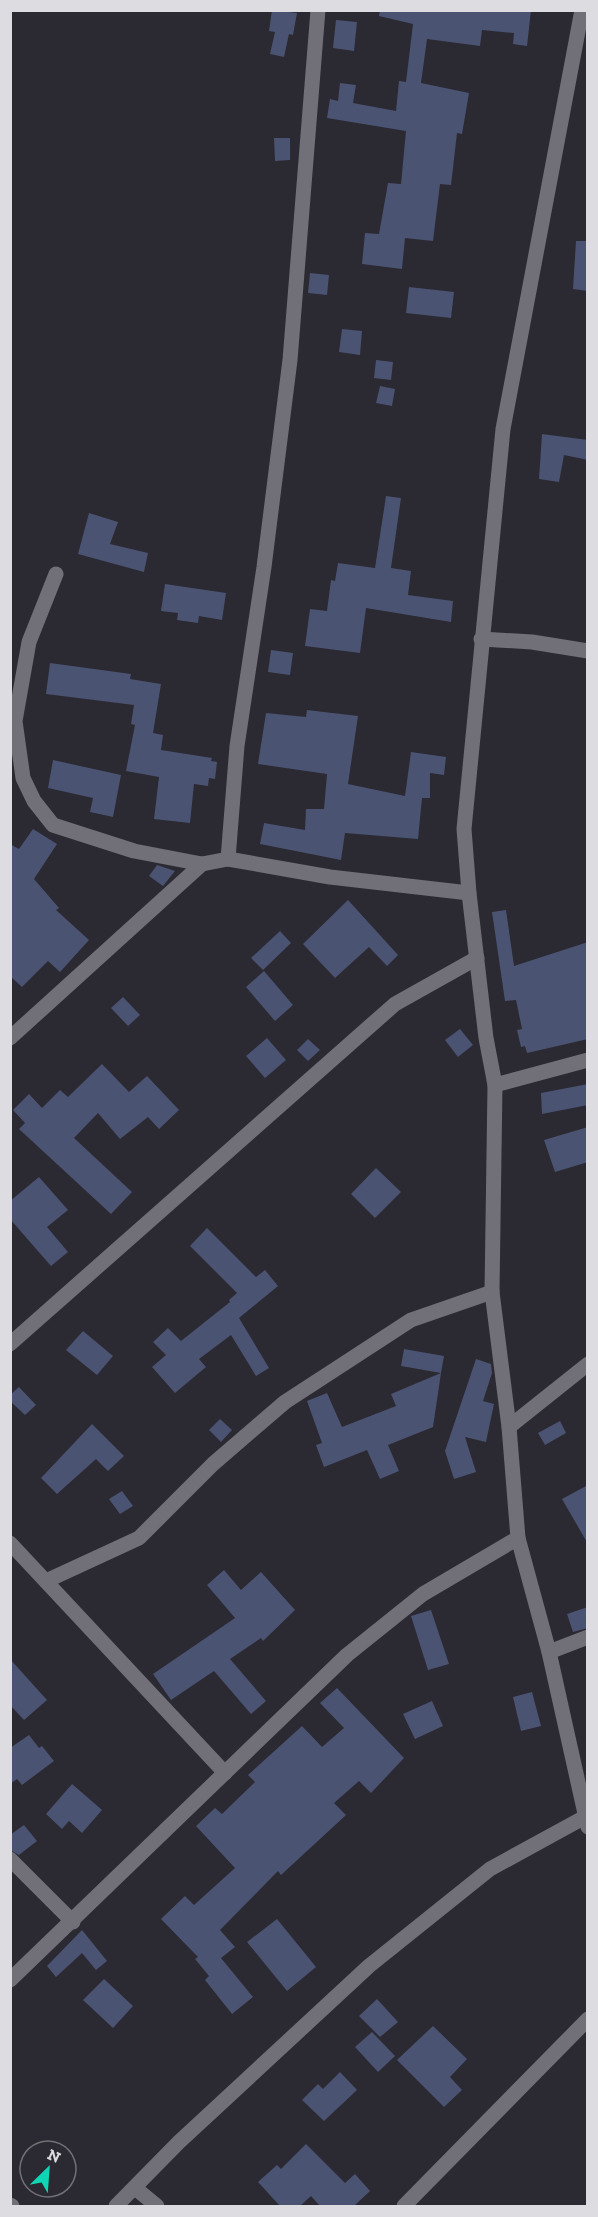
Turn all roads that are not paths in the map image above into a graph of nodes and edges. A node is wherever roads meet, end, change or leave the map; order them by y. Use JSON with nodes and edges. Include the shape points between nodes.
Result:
{"nodes":[{"id":1,"x":318,"y":10,"type":"edge"},
{"id":2,"x":582,"y":10,"type":"edge"},
{"id":3,"x":584,"y":32,"type":"edge"},
{"id":4,"x":56,"y":574,"type":"dead end"},
{"id":5,"x":481,"y":639,"type":"junction"},
{"id":6,"x":588,"y":651,"type":"edge"},
{"id":7,"x":228,"y":859,"type":"junction"},
{"id":8,"x":202,"y":864,"type":"junction"},
{"id":9,"x":469,"y":893,"type":"junction"},
{"id":10,"x":477,"y":958,"type":"junction"},
{"id":11,"x":10,"y":1038,"type":"edge"},
{"id":12,"x":588,"y":1060,"type":"edge"},
{"id":13,"x":495,"y":1084,"type":"junction"},
{"id":14,"x":492,"y":1292,"type":"junction"},
{"id":15,"x":10,"y":1344,"type":"edge"},
{"id":16,"x":588,"y":1364,"type":"edge"},
{"id":17,"x":509,"y":1427,"type":"junction"},
{"id":18,"x":518,"y":1538,"type":"junction"},
{"id":19,"x":10,"y":1543,"type":"edge"},
{"id":20,"x":46,"y":1581,"type":"junction"},
{"id":21,"x":588,"y":1637,"type":"edge"},
{"id":22,"x":549,"y":1652,"type":"junction"},
{"id":23,"x":225,"y":1773,"type":"junction"},
{"id":24,"x":586,"y":1822,"type":"edge"},
{"id":25,"x":10,"y":1859,"type":"edge"},
{"id":26,"x":73,"y":1922,"type":"junction"},
{"id":27,"x":10,"y":1980,"type":"edge"},
{"id":28,"x":588,"y":2019,"type":"edge"},
{"id":29,"x":135,"y":2188,"type":"junction"},
{"id":30,"x":116,"y":2206,"type":"edge"},
{"id":31,"x":157,"y":2206,"type":"edge"},
{"id":32,"x":404,"y":2206,"type":"edge"}],
"edges":[{"from":1,"to":7,"type":"street","via":[[290,360],[237,746]]},
{"from":2,"to":3,"type":"street"},
{"from":3,"to":5,"type":"street","via":[[503,429]]},
{"from":4,"to":8,"type":"street","via":[[30,642],[15,721],[23,778],[34,801],[53,825],[134,851]]},
{"from":5,"to":6,"type":"street"},
{"from":5,"to":9,"type":"street","via":[[477,722],[464,829]]},
{"from":7,"to":8,"type":"street"},
{"from":7,"to":9,"type":"street","via":[[330,877]]},
{"from":8,"to":11,"type":"street"},
{"from":9,"to":10,"type":"street"},
{"from":10,"to":13,"type":"street"},
{"from":10,"to":15,"type":"street","via":[[395,1004]]},
{"from":12,"to":13,"type":"street"},
{"from":13,"to":14,"type":"street"},
{"from":14,"to":17,"type":"street"},
{"from":14,"to":20,"type":"street","via":[[411,1320],[285,1402],[213,1464],[139,1538]]},
{"from":16,"to":17,"type":"street"},
{"from":17,"to":18,"type":"street"},
{"from":18,"to":22,"type":"street"},
{"from":18,"to":23,"type":"street","via":[[423,1594],[347,1656]]},
{"from":19,"to":20,"type":"street"},
{"from":20,"to":23,"type":"street"},
{"from":21,"to":22,"type":"street"},
{"from":22,"to":24,"type":"street"},
{"from":23,"to":26,"type":"street"},
{"from":24,"to":29,"type":"street","via":[[490,1869],[369,1966],[179,2142]]},
{"from":25,"to":26,"type":"street"},
{"from":26,"to":27,"type":"street"},
{"from":28,"to":32,"type":"street"},
{"from":29,"to":30,"type":"street"},
{"from":29,"to":31,"type":"street"}]}
